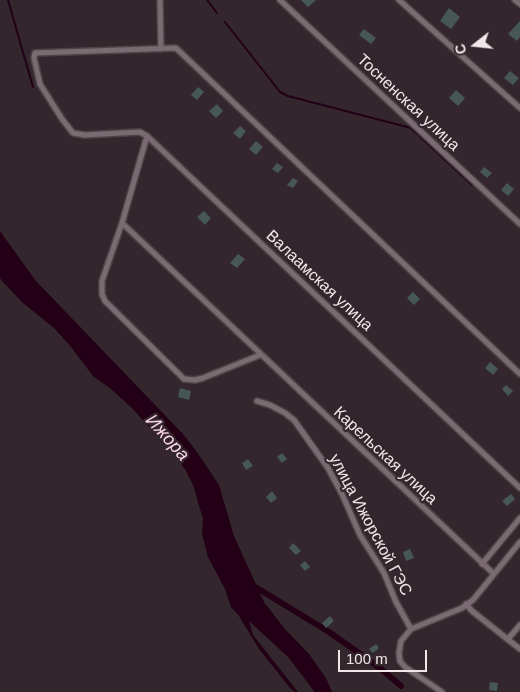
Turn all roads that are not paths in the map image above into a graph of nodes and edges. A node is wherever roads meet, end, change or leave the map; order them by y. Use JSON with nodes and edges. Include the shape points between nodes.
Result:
{"nodes":[{"id":1,"x":160,"y":0,"type":"edge"},
{"id":2,"x":280,"y":0,"type":"edge"},
{"id":3,"x":399,"y":0,"type":"edge"},
{"id":4,"x":515,"y":0,"type":"edge"},
{"id":5,"x":520,"y":4,"type":"edge"},
{"id":6,"x":161,"y":48,"type":"junction"},
{"id":7,"x":520,"y":108,"type":"edge"},
{"id":8,"x":147,"y":136,"type":"junction"},
{"id":9,"x":122,"y":224,"type":"junction"},
{"id":10,"x":520,"y":224,"type":"edge"},
{"id":11,"x":260,"y":355,"type":"junction"},
{"id":12,"x":520,"y":374,"type":"edge"},
{"id":13,"x":257,"y":401,"type":"dead end"},
{"id":14,"x":520,"y":488,"type":"edge"},
{"id":15,"x":520,"y":518,"type":"edge"},
{"id":16,"x":520,"y":542,"type":"edge"},
{"id":17,"x":482,"y":564,"type":"junction"},
{"id":18,"x":494,"y":574,"type":"junction"},
{"id":19,"x":466,"y":604,"type":"junction"},
{"id":20,"x":520,"y":625,"type":"edge"},
{"id":21,"x":411,"y":629,"type":"junction"},
{"id":22,"x":508,"y":639,"type":"junction"},
{"id":23,"x":520,"y":649,"type":"edge"},
{"id":24,"x":442,"y":692,"type":"edge"}],
"edges":[{"from":1,"to":6,"type":"street"},
{"from":2,"to":10,"type":"street","name":"Тосненская улица"},
{"from":3,"to":7,"type":"street"},
{"from":4,"to":5,"type":"street"},
{"from":6,"to":8,"type":"street","via":[[35,53],[34,58],[40,84],[73,133],[140,132]]},
{"from":6,"to":12,"type":"street","via":[[176,48]]},
{"from":8,"to":9,"type":"street"},
{"from":8,"to":14,"type":"street","name":"Валаамская улица"},
{"from":9,"to":11,"type":"street","name":"Карельская улица"},
{"from":9,"to":11,"type":"street","via":[[102,281],[102,294],[105,301],[180,376],[189,380],[203,378]]},
{"from":11,"to":17,"type":"street","name":"Карельская улица"},
{"from":13,"to":21,"type":"street","name":"улица Ижорской ГЭС","via":[[294,420],[328,468]]},
{"from":15,"to":17,"type":"street"},
{"from":16,"to":18,"type":"street"},
{"from":17,"to":18,"type":"street","name":"Карельская улица"},
{"from":18,"to":19,"type":"street"},
{"from":19,"to":21,"type":"street"},
{"from":19,"to":22,"type":"street"},
{"from":20,"to":22,"type":"street"},
{"from":21,"to":24,"type":"street","via":[[401,641],[400,661]]},
{"from":22,"to":23,"type":"street"}]}
